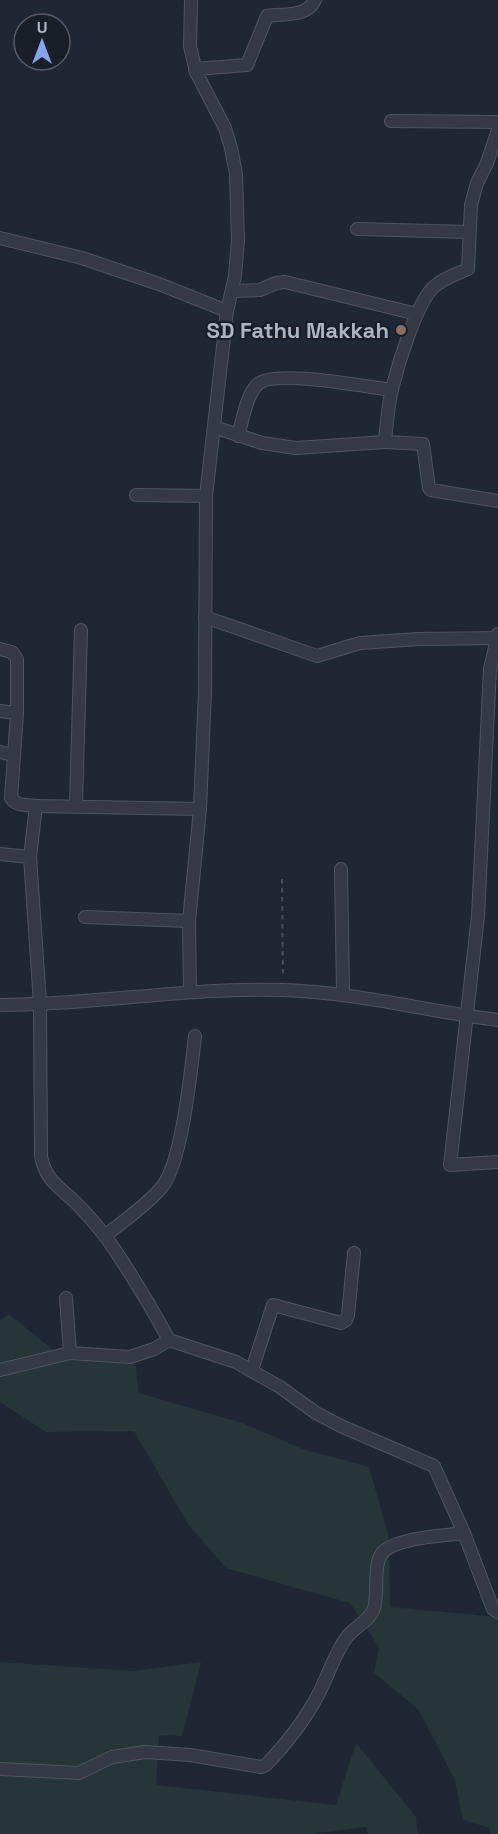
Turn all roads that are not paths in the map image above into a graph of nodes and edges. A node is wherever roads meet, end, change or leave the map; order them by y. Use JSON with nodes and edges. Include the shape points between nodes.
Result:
{"nodes":[{"id":1,"x":191,"y":0,"type":"edge"},
{"id":2,"x":315,"y":0,"type":"edge"},
{"id":3,"x":195,"y":69,"type":"junction"},
{"id":4,"x":391,"y":121,"type":"dead end"},
{"id":5,"x":498,"y":122,"type":"edge"},
{"id":6,"x":498,"y":130,"type":"edge"},
{"id":7,"x":357,"y":229,"type":"dead end"},
{"id":8,"x":469,"y":232,"type":"junction"},
{"id":9,"x":0,"y":238,"type":"edge"},
{"id":10,"x":232,"y":291,"type":"junction"},
{"id":11,"x":227,"y":311,"type":"junction"},
{"id":12,"x":417,"y":314,"type":"junction"},
{"id":13,"x":392,"y":390,"type":"junction"},
{"id":14,"x":214,"y":427,"type":"junction"},
{"id":15,"x":238,"y":435,"type":"junction"},
{"id":16,"x":385,"y":441,"type":"junction"},
{"id":17,"x":136,"y":495,"type":"dead end"},
{"id":18,"x":206,"y":496,"type":"junction"},
{"id":19,"x":498,"y":501,"type":"edge"},
{"id":20,"x":205,"y":616,"type":"junction"},
{"id":21,"x":81,"y":630,"type":"dead end"},
{"id":22,"x":497,"y":637,"type":"edge"},
{"id":23,"x":0,"y":649,"type":"edge"},
{"id":24,"x":0,"y":711,"type":"edge"},
{"id":25,"x":17,"y":713,"type":"junction"},
{"id":26,"x":0,"y":752,"type":"edge"},
{"id":27,"x":14,"y":755,"type":"junction"},
{"id":28,"x":36,"y":806,"type":"junction"},
{"id":29,"x":76,"y":806,"type":"junction"},
{"id":30,"x":200,"y":809,"type":"junction"},
{"id":31,"x":0,"y":854,"type":"edge"},
{"id":32,"x":30,"y":857,"type":"junction"},
{"id":33,"x":341,"y":869,"type":"dead end"},
{"id":34,"x":85,"y":917,"type":"dead end"},
{"id":35,"x":189,"y":921,"type":"junction"},
{"id":36,"x":190,"y":992,"type":"junction"},
{"id":37,"x":343,"y":994,"type":"junction"},
{"id":38,"x":40,"y":1003,"type":"junction"},
{"id":39,"x":0,"y":1005,"type":"edge"},
{"id":40,"x":466,"y":1016,"type":"junction"},
{"id":41,"x":498,"y":1020,"type":"edge"},
{"id":42,"x":195,"y":1036,"type":"dead end"},
{"id":43,"x":498,"y":1162,"type":"edge"},
{"id":44,"x":105,"y":1236,"type":"junction"},
{"id":45,"x":354,"y":1253,"type":"dead end"},
{"id":46,"x":66,"y":1298,"type":"dead end"},
{"id":47,"x":169,"y":1340,"type":"junction"},
{"id":48,"x":70,"y":1353,"type":"junction"},
{"id":49,"x":0,"y":1370,"type":"edge"},
{"id":50,"x":252,"y":1370,"type":"junction"},
{"id":51,"x":464,"y":1533,"type":"junction"},
{"id":52,"x":498,"y":1612,"type":"edge"},
{"id":53,"x":0,"y":1769,"type":"edge"}],
"edges":[{"from":1,"to":3,"type":"street","via":[[190,46]]},
{"from":2,"to":3,"type":"street","via":[[303,12],[267,16],[247,64]]},
{"from":3,"to":10,"type":"street","via":[[225,128],[236,174],[238,240]]},
{"from":4,"to":5,"type":"street"},
{"from":6,"to":8,"type":"street","via":[[477,183]]},
{"from":7,"to":8,"type":"street"},
{"from":8,"to":12,"type":"street","via":[[468,269],[434,286]]},
{"from":9,"to":11,"type":"street","via":[[82,258]]},
{"from":10,"to":11,"type":"street"},
{"from":10,"to":12,"type":"street","via":[[260,290],[285,282]]},
{"from":11,"to":14,"type":"street"},
{"from":12,"to":13,"type":"street"},
{"from":13,"to":15,"type":"street","via":[[299,378],[267,379],[251,393]]},
{"from":13,"to":16,"type":"street"},
{"from":14,"to":15,"type":"street"},
{"from":14,"to":18,"type":"street"},
{"from":15,"to":16,"type":"street","via":[[296,447]]},
{"from":16,"to":19,"type":"street","via":[[423,444],[429,489]]},
{"from":17,"to":18,"type":"street"},
{"from":18,"to":20,"type":"street"},
{"from":20,"to":22,"type":"street","via":[[317,656],[360,643]]},
{"from":20,"to":30,"type":"street"},
{"from":21,"to":29,"type":"street"},
{"from":22,"to":40,"type":"street","via":[[490,669],[478,916]]},
{"from":23,"to":25,"type":"street","via":[[12,652],[16,659]]},
{"from":24,"to":25,"type":"street"},
{"from":25,"to":27,"type":"street"},
{"from":26,"to":27,"type":"street"},
{"from":27,"to":28,"type":"street","via":[[10,798],[19,805]]},
{"from":28,"to":29,"type":"street"},
{"from":28,"to":32,"type":"street"},
{"from":29,"to":30,"type":"street"},
{"from":30,"to":35,"type":"street"},
{"from":31,"to":32,"type":"street"},
{"from":32,"to":38,"type":"street"},
{"from":33,"to":37,"type":"street"},
{"from":34,"to":35,"type":"street"},
{"from":35,"to":36,"type":"street"},
{"from":36,"to":37,"type":"street","via":[[283,990]]},
{"from":36,"to":38,"type":"street"},
{"from":37,"to":40,"type":"street"},
{"from":38,"to":39,"type":"street"},
{"from":38,"to":44,"type":"street","via":[[43,1169],[49,1180],[79,1205]]},
{"from":40,"to":41,"type":"street"},
{"from":40,"to":43,"type":"street","via":[[450,1165]]},
{"from":42,"to":44,"type":"street","via":[[184,1116],[169,1175],[154,1196]]},
{"from":44,"to":47,"type":"street"},
{"from":45,"to":50,"type":"street","via":[[346,1320],[341,1323],[273,1305]]},
{"from":46,"to":48,"type":"street"},
{"from":47,"to":48,"type":"street","via":[[154,1350],[130,1357]]},
{"from":47,"to":50,"type":"street"},
{"from":48,"to":49,"type":"street"},
{"from":50,"to":51,"type":"street","via":[[316,1413],[431,1463]]},
{"from":51,"to":52,"type":"street","via":[[493,1609]]},
{"from":51,"to":53,"type":"street","via":[[409,1541],[384,1551],[379,1558],[374,1611],[348,1635],[316,1699],[266,1765],[145,1752],[112,1757],[79,1773]]}]}
